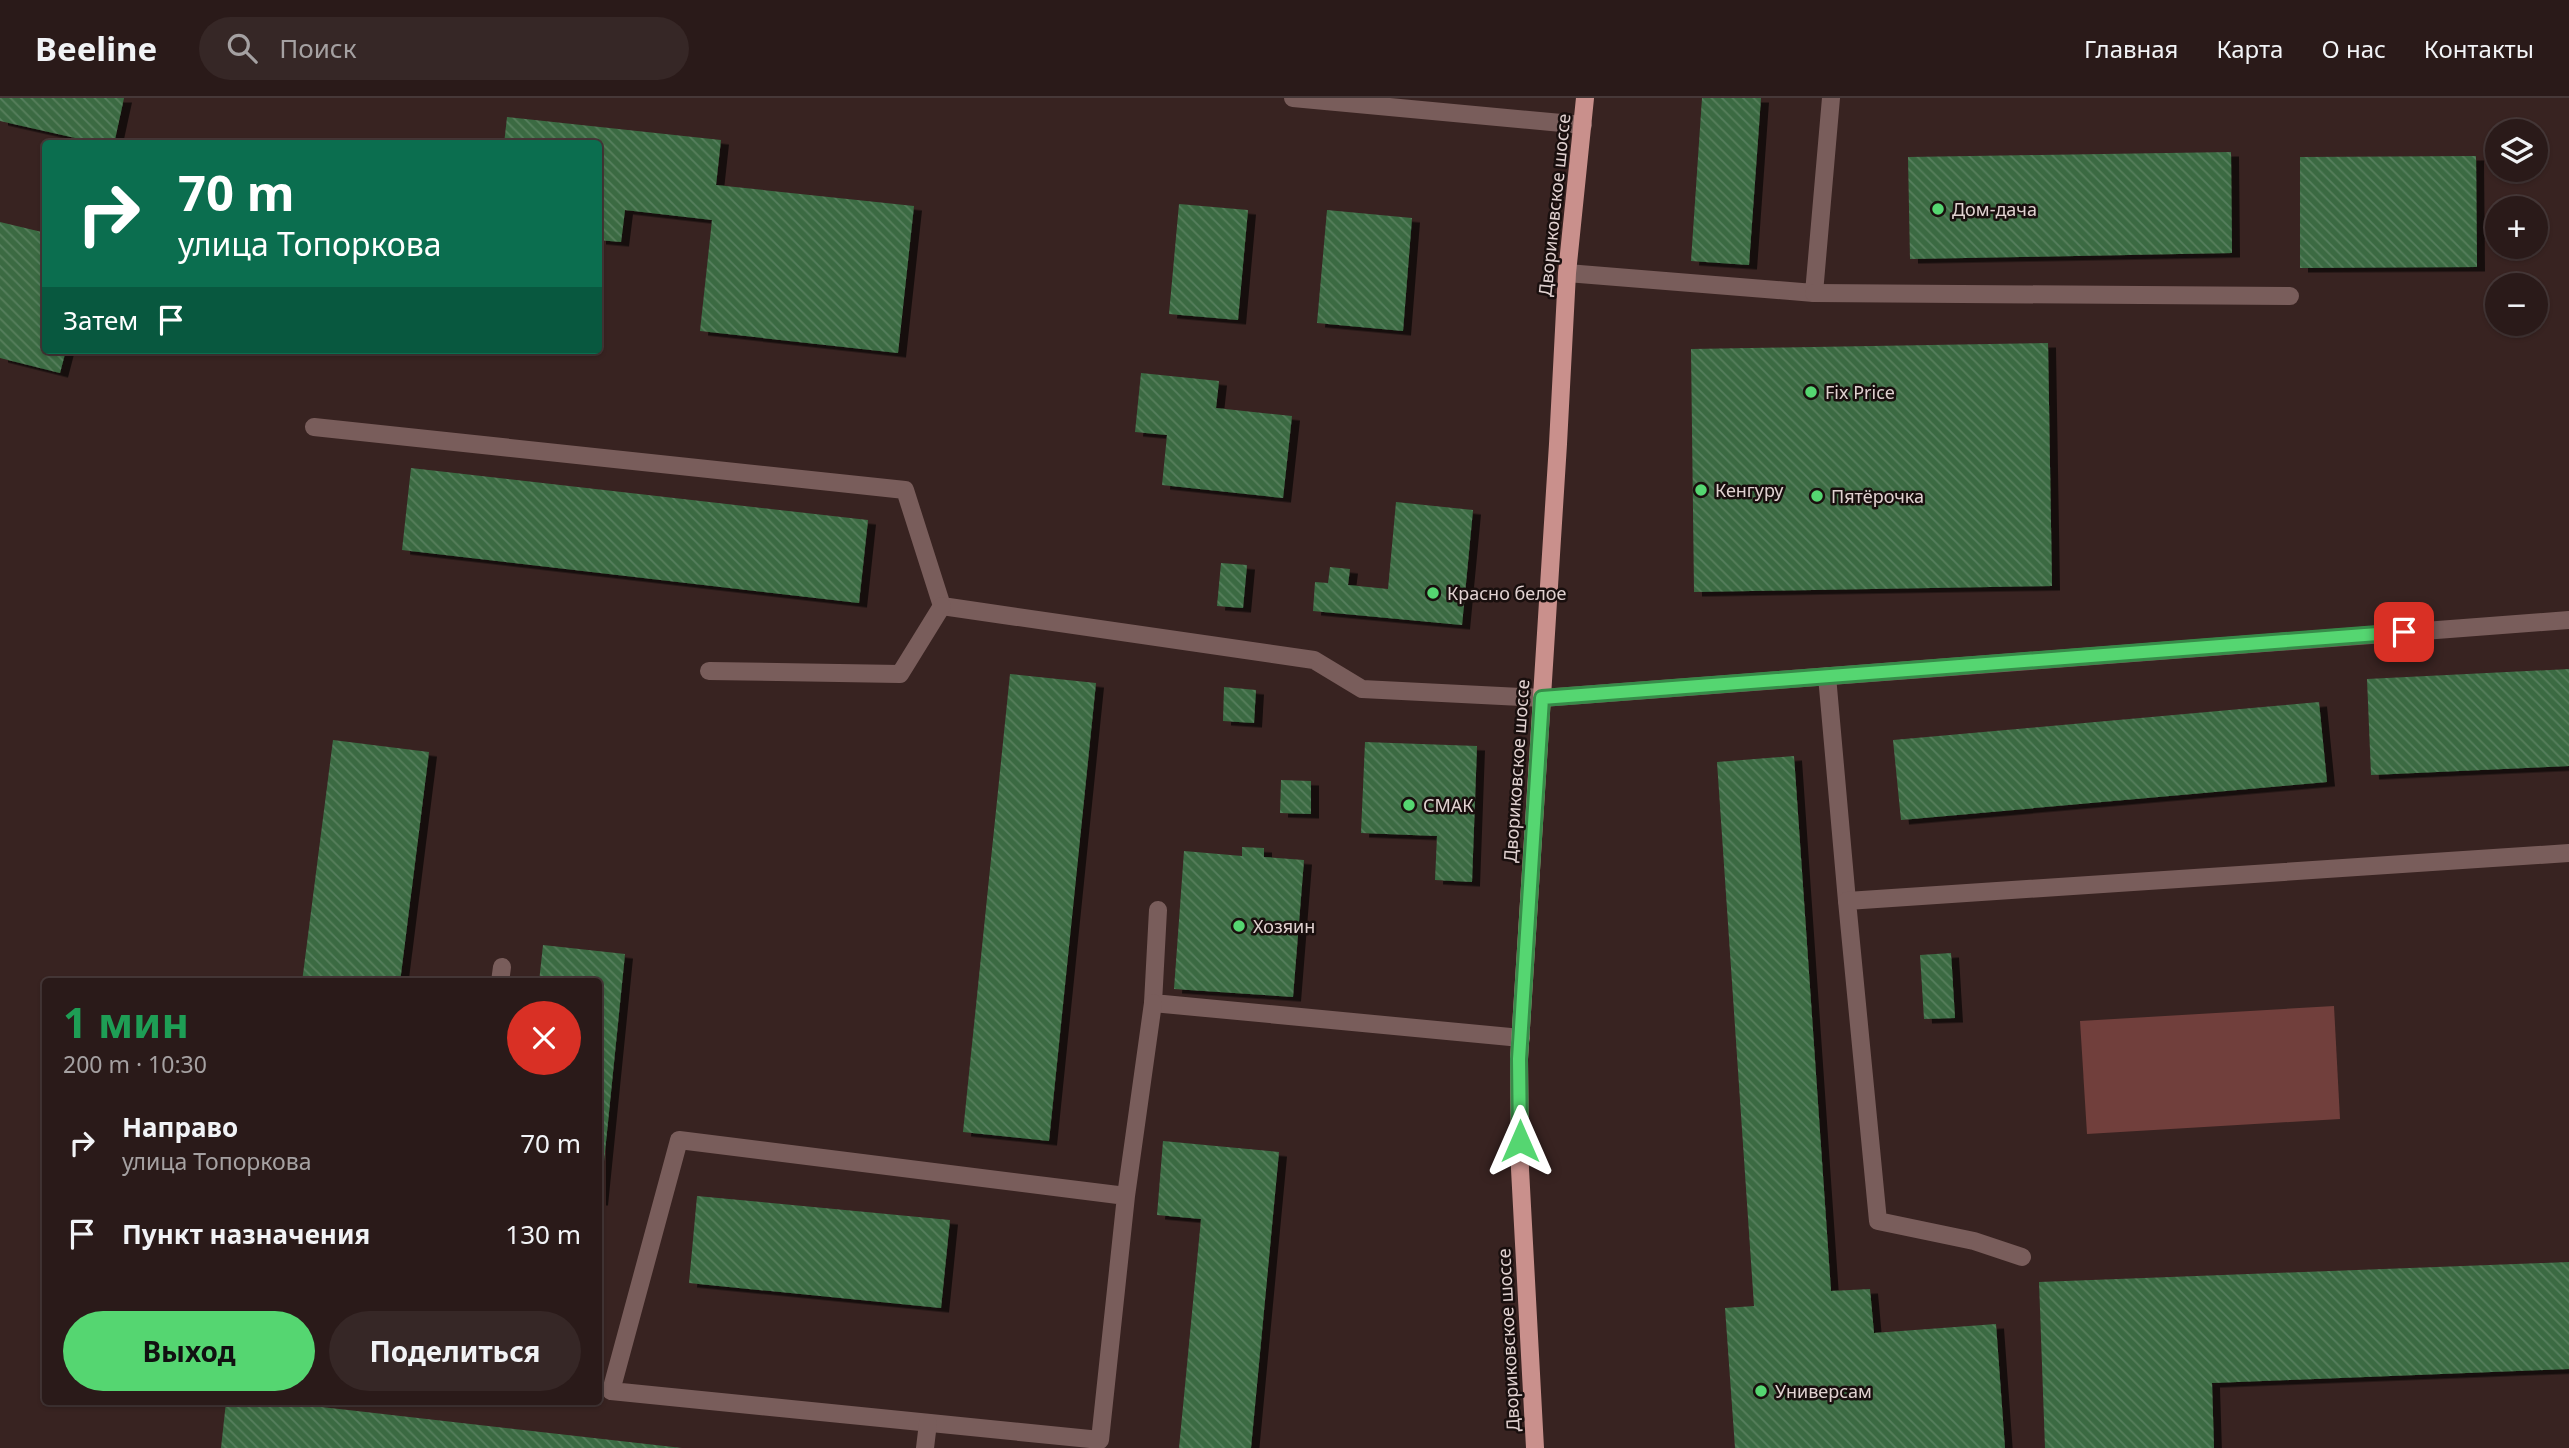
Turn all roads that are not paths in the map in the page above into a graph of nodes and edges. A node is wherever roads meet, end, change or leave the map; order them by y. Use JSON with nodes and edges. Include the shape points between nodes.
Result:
{"nodes":[{"id":1,"x":1293,"y":98,"type":"edge"},
{"id":2,"x":1585,"y":98,"type":"edge"},
{"id":3,"x":1831,"y":98,"type":"edge"},
{"id":4,"x":1583,"y":125,"type":"junction"},
{"id":5,"x":1567,"y":273,"type":"junction"},
{"id":6,"x":1814,"y":293,"type":"junction"},
{"id":7,"x":2290,"y":296,"type":"dead end"},
{"id":8,"x":314,"y":428,"type":"dead end"},
{"id":9,"x":942,"y":606,"type":"junction"},
{"id":10,"x":2569,"y":620,"type":"edge"},
{"id":11,"x":709,"y":671,"type":"dead end"},
{"id":12,"x":1827,"y":676,"type":"junction"},
{"id":13,"x":1542,"y":698,"type":"junction"},
{"id":14,"x":2569,"y":853,"type":"edge"},
{"id":15,"x":1847,"y":901,"type":"junction"},
{"id":16,"x":1158,"y":909,"type":"dead end"},
{"id":17,"x":1153,"y":1003,"type":"junction"},
{"id":18,"x":1521,"y":1038,"type":"junction"},
{"id":19,"x":1126,"y":1196,"type":"junction"},
{"id":20,"x":2022,"y":1257,"type":"dead end"},
{"id":21,"x":605,"y":1390,"type":"edge"},
{"id":22,"x":928,"y":1423,"type":"junction"},
{"id":23,"x":925,"y":1448,"type":"edge"},
{"id":24,"x":1535,"y":1448,"type":"edge"}],
"edges":[{"from":1,"to":4,"type":"street"},
{"from":2,"to":4,"type":"main road","name":"Двориковское шоссе"},
{"from":3,"to":6,"type":"street"},
{"from":4,"to":5,"type":"main road","name":"Двориковское шоссе"},
{"from":5,"to":6,"type":"street"},
{"from":5,"to":13,"type":"main road","name":"Двориковское шоссе"},
{"from":6,"to":7,"type":"street"},
{"from":8,"to":9,"type":"street","via":[[905,490]]},
{"from":9,"to":11,"type":"street","via":[[900,674]]},
{"from":9,"to":13,"type":"street","via":[[1314,660],[1362,689]]},
{"from":10,"to":12,"type":"street"},
{"from":12,"to":13,"type":"street"},
{"from":12,"to":15,"type":"street"},
{"from":13,"to":18,"type":"main road","name":"Двориковское шоссе"},
{"from":14,"to":15,"type":"street"},
{"from":15,"to":20,"type":"street","via":[[1878,1221],[1974,1241]]},
{"from":16,"to":17,"type":"street"},
{"from":17,"to":18,"type":"street"},
{"from":17,"to":19,"type":"street"},
{"from":18,"to":24,"type":"main road","name":"Двориковское шоссе","via":[[1520,1169]]},
{"from":19,"to":21,"type":"street","via":[[679,1140]]},
{"from":19,"to":22,"type":"street","via":[[1100,1440]]},
{"from":21,"to":22,"type":"street"},
{"from":22,"to":23,"type":"street"}]}
